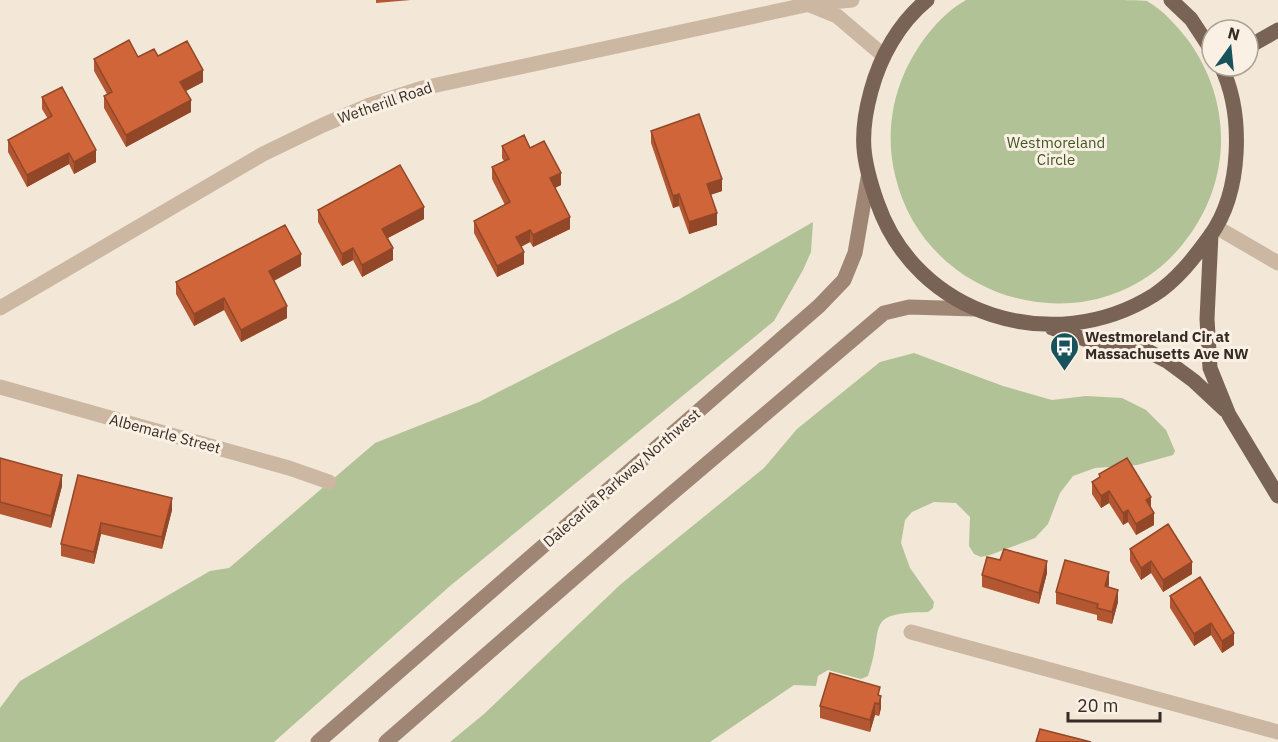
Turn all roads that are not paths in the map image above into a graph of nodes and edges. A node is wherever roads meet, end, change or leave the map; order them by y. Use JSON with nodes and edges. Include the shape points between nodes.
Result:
{"nodes":[{"id":1,"x":852,"y":0,"type":"edge"},
{"id":2,"x":927,"y":0,"type":"edge"},
{"id":3,"x":1171,"y":0,"type":"edge"},
{"id":4,"x":806,"y":2,"type":"edge"},
{"id":5,"x":1278,"y":30,"type":"edge"},
{"id":6,"x":1200,"y":33,"type":"edge"},
{"id":7,"x":1260,"y":40,"type":"edge"},
{"id":8,"x":884,"y":56,"type":"junction"},
{"id":9,"x":1225,"y":78,"type":"edge"},
{"id":10,"x":868,"y":178,"type":"junction"},
{"id":11,"x":1214,"y":231,"type":"junction"},
{"id":12,"x":1278,"y":263,"type":"edge"},
{"id":13,"x":0,"y":308,"type":"edge"},
{"id":14,"x":975,"y":309,"type":"junction"},
{"id":15,"x":1043,"y":325,"type":"junction"},
{"id":16,"x":0,"y":387,"type":"edge"},
{"id":17,"x":1229,"y":415,"type":"junction"},
{"id":18,"x":329,"y":482,"type":"dead end"},
{"id":19,"x":1278,"y":496,"type":"edge"},
{"id":20,"x":911,"y":632,"type":"dead end"},
{"id":21,"x":1278,"y":732,"type":"edge"},
{"id":22,"x":318,"y":742,"type":"edge"},
{"id":23,"x":386,"y":742,"type":"edge"}],
"edges":[{"from":1,"to":4,"type":"street","name":"Wetherill Road"},
{"from":2,"to":8,"type":"main road"},
{"from":3,"to":6,"type":"main road"},
{"from":4,"to":8,"type":"street","via":[[837,16]]},
{"from":4,"to":13,"type":"street","name":"Wetherill Road","via":[[423,88],[370,105],[263,154]]},
{"from":5,"to":7,"type":"main road"},
{"from":8,"to":10,"type":"main road","via":[[863,128]]},
{"from":9,"to":11,"type":"main road","via":[[1233,100],[1236,150],[1228,196]]},
{"from":10,"to":14,"type":"main road","via":[[883,222],[915,267],[933,284]]},
{"from":10,"to":22,"type":"main road","name":"Dalecarlia Parkway Northwest","via":[[855,253],[844,279],[819,306]]},
{"from":11,"to":12,"type":"street"},
{"from":11,"to":15,"type":"main road","via":[[1193,260],[1154,295],[1101,319]]},
{"from":11,"to":17,"type":"main road","via":[[1206,319],[1210,368]]},
{"from":14,"to":15,"type":"main road","via":[[1017,322]]},
{"from":14,"to":23,"type":"main road","via":[[909,307],[884,313]]},
{"from":15,"to":17,"type":"main road","via":[[1087,339],[1132,343],[1194,381]]},
{"from":16,"to":18,"type":"street","name":"Albemarle Street"},
{"from":17,"to":19,"type":"main road"},
{"from":20,"to":21,"type":"street"}]}
